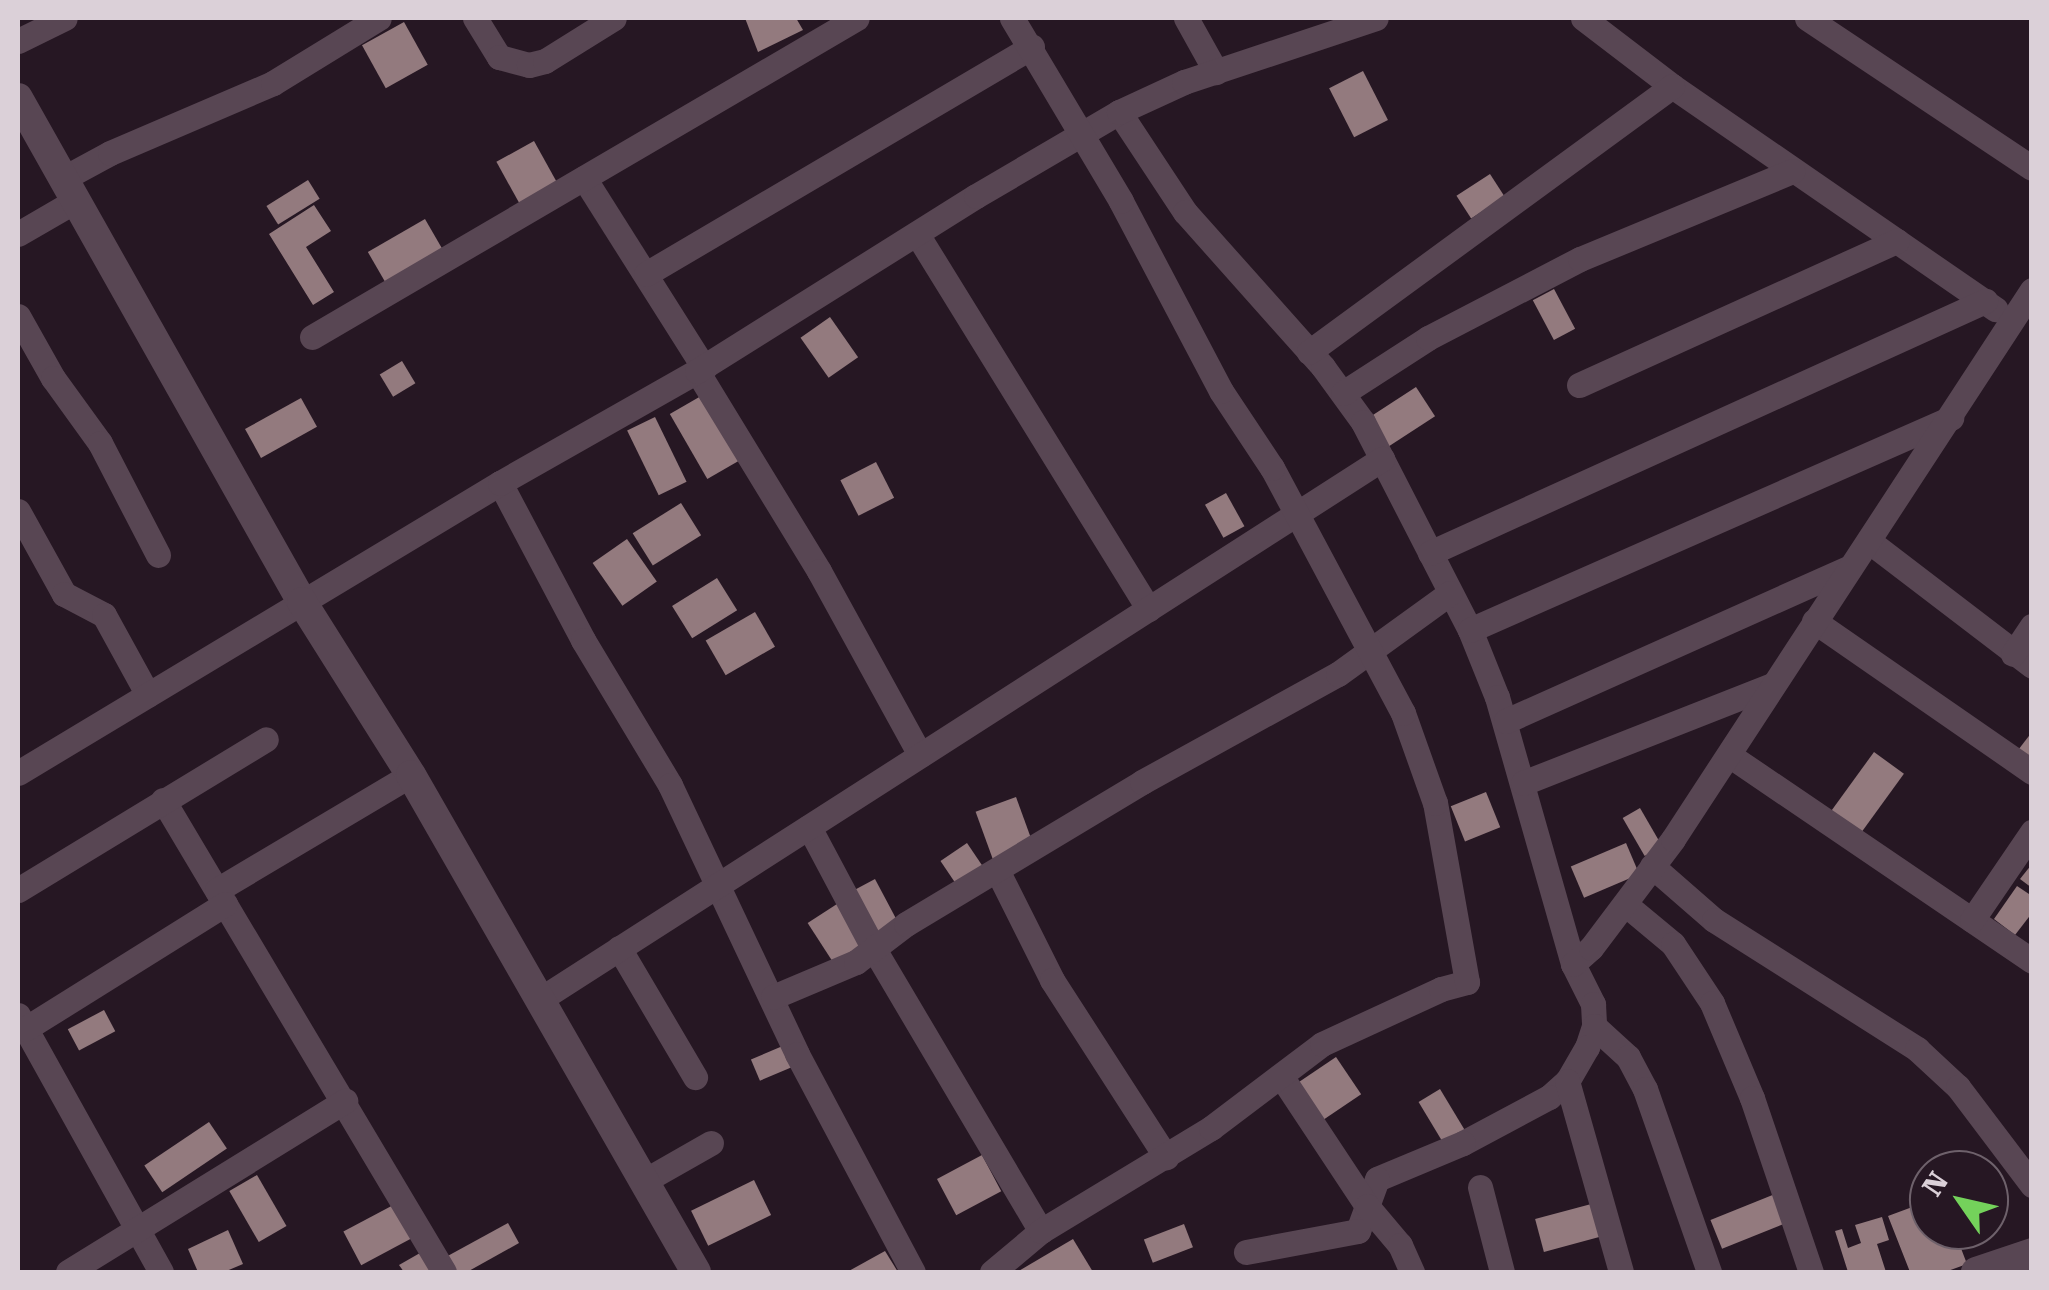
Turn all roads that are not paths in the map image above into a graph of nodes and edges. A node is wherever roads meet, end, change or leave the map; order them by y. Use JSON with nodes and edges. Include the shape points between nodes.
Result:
{"nodes":[{"id":1,"x":65,"y":18,"type":"edge"},
{"id":2,"x":379,"y":18,"type":"edge"},
{"id":3,"x":475,"y":18,"type":"edge"},
{"id":4,"x":614,"y":18,"type":"edge"},
{"id":5,"x":857,"y":18,"type":"edge"},
{"id":6,"x":1012,"y":18,"type":"edge"},
{"id":7,"x":1186,"y":18,"type":"edge"},
{"id":8,"x":1376,"y":18,"type":"edge"},
{"id":9,"x":1583,"y":18,"type":"edge"},
{"id":10,"x":1807,"y":18,"type":"edge"},
{"id":11,"x":18,"y":42,"type":"edge"},
{"id":12,"x":1032,"y":48,"type":"junction"},
{"id":13,"x":1216,"y":72,"type":"junction"},
{"id":14,"x":1672,"y":86,"type":"junction"},
{"id":15,"x":18,"y":98,"type":"edge"},
{"id":16,"x":1119,"y":112,"type":"junction"},
{"id":17,"x":1082,"y":135,"type":"junction"},
{"id":18,"x":2032,"y":168,"type":"edge"},
{"id":19,"x":1792,"y":171,"type":"junction"},
{"id":20,"x":584,"y":178,"type":"junction"},
{"id":21,"x":69,"y":190,"type":"junction"},
{"id":22,"x":18,"y":234,"type":"edge"},
{"id":23,"x":917,"y":234,"type":"junction"},
{"id":24,"x":1897,"y":241,"type":"junction"},
{"id":25,"x":646,"y":274,"type":"junction"},
{"id":26,"x":2032,"y":290,"type":"edge"},
{"id":27,"x":1985,"y":301,"type":"junction"},
{"id":28,"x":18,"y":316,"type":"edge"},
{"id":29,"x":2010,"y":321,"type":"junction"},
{"id":30,"x":312,"y":336,"type":"dead end"},
{"id":31,"x":1309,"y":352,"type":"junction"},
{"id":32,"x":700,"y":370,"type":"junction"},
{"id":33,"x":1578,"y":385,"type":"dead end"},
{"id":34,"x":1343,"y":393,"type":"junction"},
{"id":35,"x":1951,"y":418,"type":"junction"},
{"id":36,"x":1382,"y":459,"type":"junction"},
{"id":37,"x":500,"y":483,"type":"junction"},
{"id":38,"x":18,"y":511,"type":"edge"},
{"id":39,"x":1294,"y":515,"type":"junction"},
{"id":40,"x":1870,"y":542,"type":"junction"},
{"id":41,"x":1430,"y":553,"type":"junction"},
{"id":42,"x":158,"y":555,"type":"dead end"},
{"id":43,"x":1849,"y":568,"type":"junction"},
{"id":44,"x":1450,"y":594,"type":"junction"},
{"id":45,"x":302,"y":602,"type":"junction"},
{"id":46,"x":1149,"y":609,"type":"junction"},
{"id":47,"x":1814,"y":621,"type":"junction"},
{"id":48,"x":2032,"y":626,"type":"edge"},
{"id":49,"x":1470,"y":630,"type":"junction"},
{"id":50,"x":1369,"y":651,"type":"junction"},
{"id":51,"x":2022,"y":660,"type":"edge"},
{"id":52,"x":1772,"y":685,"type":"junction"},
{"id":53,"x":148,"y":695,"type":"junction"},
{"id":54,"x":1506,"y":721,"type":"junction"},
{"id":55,"x":266,"y":739,"type":"dead end"},
{"id":56,"x":1729,"y":755,"type":"junction"},
{"id":57,"x":920,"y":756,"type":"junction"},
{"id":58,"x":2032,"y":772,"type":"edge"},
{"id":59,"x":18,"y":773,"type":"edge"},
{"id":60,"x":412,"y":775,"type":"junction"},
{"id":61,"x":1523,"y":783,"type":"junction"},
{"id":62,"x":163,"y":800,"type":"junction"},
{"id":63,"x":809,"y":827,"type":"junction"},
{"id":64,"x":2032,"y":832,"type":"edge"},
{"id":65,"x":1652,"y":866,"type":"junction"},
{"id":66,"x":998,"y":872,"type":"junction"},
{"id":67,"x":717,"y":886,"type":"junction"},
{"id":68,"x":18,"y":890,"type":"edge"},
{"id":69,"x":220,"y":897,"type":"junction"},
{"id":70,"x":1626,"y":904,"type":"junction"},
{"id":71,"x":1972,"y":920,"type":"junction"},
{"id":72,"x":619,"y":948,"type":"junction"},
{"id":73,"x":874,"y":949,"type":"junction"},
{"id":74,"x":2032,"y":961,"type":"edge"},
{"id":75,"x":1574,"y":964,"type":"junction"},
{"id":76,"x":773,"y":996,"type":"junction"},
{"id":77,"x":539,"y":1000,"type":"junction"},
{"id":78,"x":21,"y":1022,"type":"edge"},
{"id":79,"x":1594,"y":1026,"type":"junction"},
{"id":80,"x":694,"y":1076,"type":"dead end"},
{"id":81,"x":1282,"y":1076,"type":"junction"},
{"id":82,"x":1567,"y":1081,"type":"junction"},
{"id":83,"x":345,"y":1102,"type":"junction"},
{"id":84,"x":712,"y":1143,"type":"dead end"},
{"id":85,"x":1166,"y":1157,"type":"junction"},
{"id":86,"x":644,"y":1181,"type":"junction"},
{"id":87,"x":2032,"y":1184,"type":"edge"},
{"id":88,"x":1480,"y":1187,"type":"dead end"},
{"id":89,"x":1367,"y":1206,"type":"junction"},
{"id":90,"x":137,"y":1230,"type":"junction"},
{"id":91,"x":1040,"y":1232,"type":"junction"},
{"id":92,"x":1246,"y":1252,"type":"dead end"},
{"id":93,"x":2032,"y":1253,"type":"edge"},
{"id":94,"x":68,"y":1272,"type":"edge"},
{"id":95,"x":161,"y":1272,"type":"edge"},
{"id":96,"x":444,"y":1272,"type":"edge"},
{"id":97,"x":696,"y":1272,"type":"edge"},
{"id":98,"x":913,"y":1272,"type":"edge"},
{"id":99,"x":992,"y":1272,"type":"edge"},
{"id":100,"x":1412,"y":1272,"type":"edge"},
{"id":101,"x":1502,"y":1272,"type":"edge"},
{"id":102,"x":1621,"y":1272,"type":"edge"},
{"id":103,"x":1709,"y":1272,"type":"edge"},
{"id":104,"x":1811,"y":1272,"type":"edge"},
{"id":105,"x":1976,"y":1272,"type":"edge"}],
"edges":[{"from":1,"to":11,"type":"street"},
{"from":2,"to":21,"type":"street","via":[[273,83],[110,153]]},
{"from":3,"to":4,"type":"street","via":[[499,57],[529,64]]},
{"from":5,"to":20,"type":"street"},
{"from":6,"to":12,"type":"street"},
{"from":7,"to":13,"type":"street"},
{"from":8,"to":13,"type":"street"},
{"from":9,"to":14,"type":"street"},
{"from":10,"to":18,"type":"street"},
{"from":12,"to":17,"type":"street"},
{"from":12,"to":25,"type":"street"},
{"from":13,"to":16,"type":"street"},
{"from":14,"to":19,"type":"street"},
{"from":14,"to":31,"type":"street"},
{"from":15,"to":21,"type":"street"},
{"from":16,"to":17,"type":"street"},
{"from":16,"to":31,"type":"street","via":[[1194,224]]},
{"from":17,"to":23,"type":"street"},
{"from":17,"to":39,"type":"street"},
{"from":19,"to":24,"type":"street"},
{"from":19,"to":34,"type":"street","via":[[1580,259],[1428,338]]},
{"from":20,"to":25,"type":"street"},
{"from":20,"to":30,"type":"street"},
{"from":21,"to":22,"type":"street"},
{"from":21,"to":45,"type":"street"},
{"from":23,"to":32,"type":"street"},
{"from":23,"to":46,"type":"street"},
{"from":24,"to":27,"type":"street"},
{"from":24,"to":33,"type":"street"},
{"from":25,"to":32,"type":"street"},
{"from":26,"to":29,"type":"street"},
{"from":27,"to":29,"type":"street"},
{"from":27,"to":41,"type":"street"},
{"from":28,"to":42,"type":"street","via":[[88,423]]},
{"from":29,"to":35,"type":"street"},
{"from":31,"to":34,"type":"street"},
{"from":32,"to":37,"type":"street"},
{"from":32,"to":57,"type":"street"},
{"from":34,"to":36,"type":"street"},
{"from":35,"to":40,"type":"street"},
{"from":35,"to":49,"type":"street"},
{"from":36,"to":39,"type":"street"},
{"from":36,"to":41,"type":"street"},
{"from":37,"to":45,"type":"street"},
{"from":37,"to":67,"type":"street","via":[[670,785]]},
{"from":38,"to":53,"type":"street","via":[[64,594],[104,615]]},
{"from":39,"to":46,"type":"street"},
{"from":39,"to":50,"type":"street"},
{"from":40,"to":43,"type":"street"},
{"from":40,"to":51,"type":"street"},
{"from":41,"to":44,"type":"street"},
{"from":43,"to":47,"type":"street"},
{"from":43,"to":54,"type":"street"},
{"from":44,"to":49,"type":"street"},
{"from":44,"to":50,"type":"street"},
{"from":45,"to":53,"type":"street"},
{"from":45,"to":60,"type":"street"},
{"from":46,"to":57,"type":"street"},
{"from":47,"to":52,"type":"street"},
{"from":47,"to":58,"type":"street"},
{"from":48,"to":51,"type":"street"},
{"from":49,"to":54,"type":"street"},
{"from":50,"to":66,"type":"street"},
{"from":50,"to":81,"type":"street","via":[[1428,772],[1467,982],[1340,1034]]},
{"from":52,"to":56,"type":"street"},
{"from":52,"to":61,"type":"street"},
{"from":53,"to":59,"type":"street"},
{"from":54,"to":61,"type":"street"},
{"from":55,"to":62,"type":"street"},
{"from":56,"to":65,"type":"street"},
{"from":56,"to":71,"type":"street"},
{"from":57,"to":63,"type":"street"},
{"from":60,"to":69,"type":"street"},
{"from":60,"to":77,"type":"street"},
{"from":61,"to":75,"type":"street"},
{"from":62,"to":68,"type":"street"},
{"from":62,"to":69,"type":"street"},
{"from":63,"to":67,"type":"street"},
{"from":63,"to":73,"type":"street"},
{"from":64,"to":71,"type":"street"},
{"from":65,"to":70,"type":"street"},
{"from":65,"to":87,"type":"street","via":[[1688,902],[1917,1049],[1958,1087]]},
{"from":66,"to":73,"type":"street"},
{"from":66,"to":85,"type":"street","via":[[1052,980]]},
{"from":67,"to":72,"type":"street"},
{"from":67,"to":76,"type":"street"},
{"from":69,"to":78,"type":"street"},
{"from":69,"to":83,"type":"street"},
{"from":70,"to":75,"type":"street"},
{"from":70,"to":104,"type":"street","via":[[1673,944],[1712,1004]]},
{"from":71,"to":74,"type":"street"},
{"from":72,"to":77,"type":"street"},
{"from":72,"to":80,"type":"street"},
{"from":73,"to":76,"type":"street","via":[[842,970]]},
{"from":73,"to":91,"type":"street"},
{"from":75,"to":79,"type":"street","via":[[1593,1004]]},
{"from":76,"to":98,"type":"street","via":[[812,1085]]},
{"from":77,"to":86,"type":"street"},
{"from":78,"to":90,"type":"street"},
{"from":79,"to":82,"type":"street"},
{"from":79,"to":103,"type":"street","via":[[1628,1057],[1644,1089]]},
{"from":81,"to":85,"type":"street"},
{"from":81,"to":89,"type":"street"},
{"from":82,"to":89,"type":"street","via":[[1531,1109],[1377,1179]]},
{"from":82,"to":102,"type":"street"},
{"from":83,"to":90,"type":"street"},
{"from":83,"to":96,"type":"street"},
{"from":84,"to":86,"type":"street"},
{"from":85,"to":91,"type":"street"},
{"from":86,"to":97,"type":"street"},
{"from":88,"to":101,"type":"street"},
{"from":89,"to":92,"type":"street","via":[[1358,1231]]},
{"from":89,"to":100,"type":"street","via":[[1400,1244]]},
{"from":90,"to":94,"type":"street"},
{"from":90,"to":95,"type":"street"},
{"from":91,"to":99,"type":"street"},
{"from":93,"to":105,"type":"street"}]}
